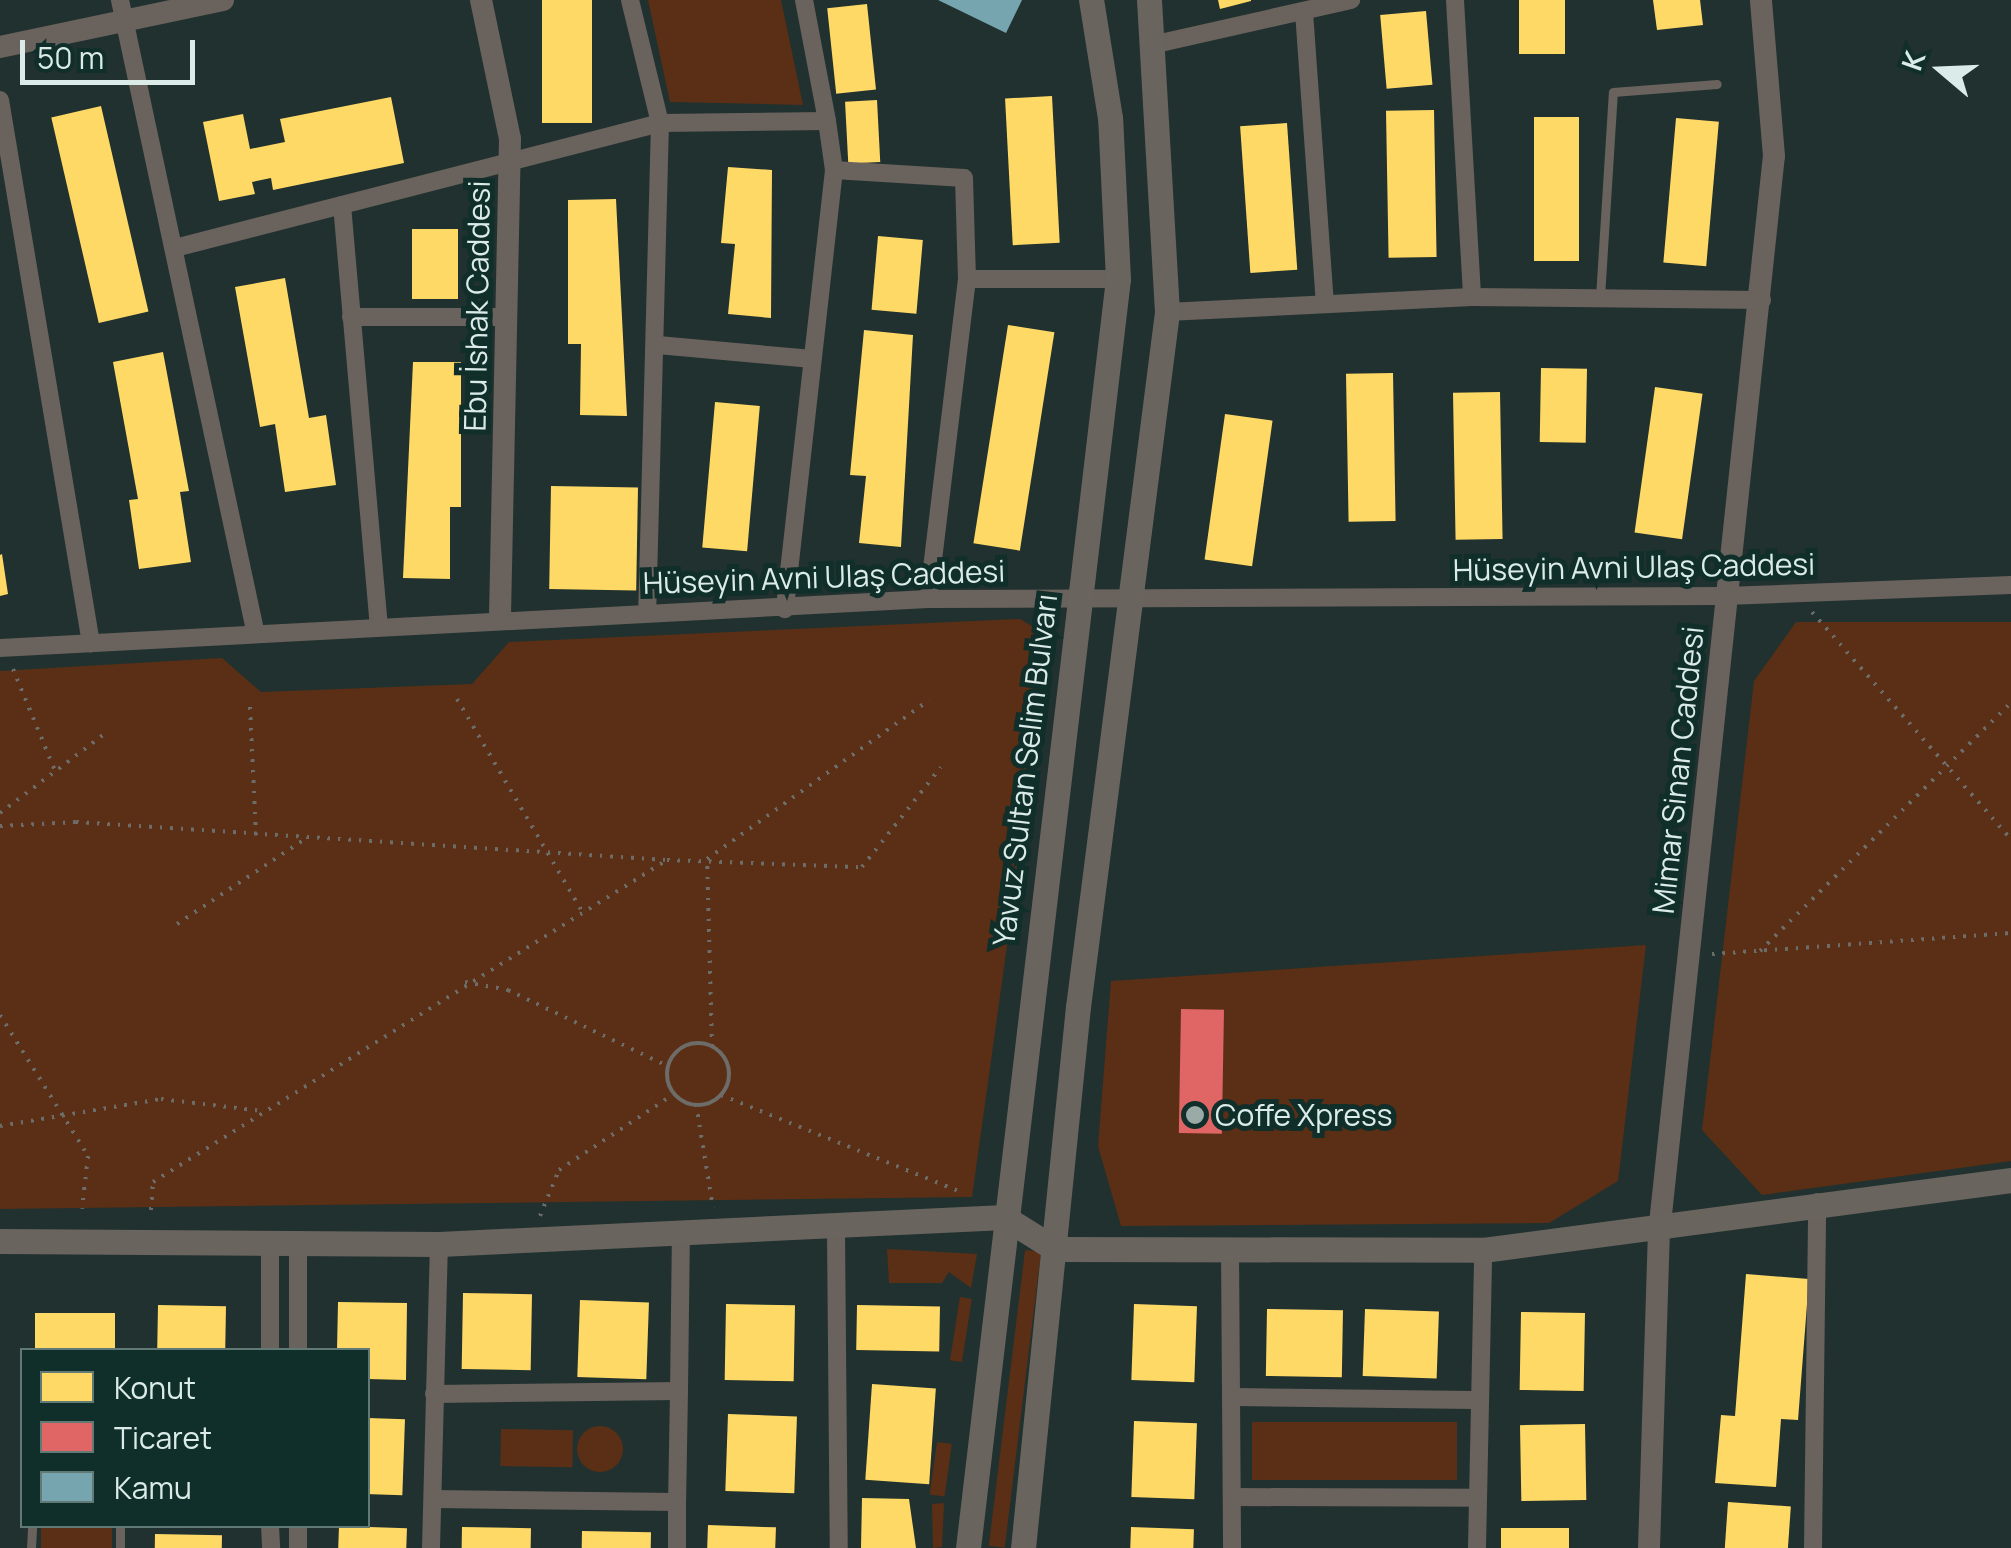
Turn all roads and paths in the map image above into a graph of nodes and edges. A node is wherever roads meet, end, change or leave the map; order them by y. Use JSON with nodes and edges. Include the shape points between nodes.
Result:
{"nodes":[{"id":1,"x":120,"y":0,"type":"edge"},
{"id":2,"x":223,"y":0,"type":"edge"},
{"id":3,"x":481,"y":0,"type":"edge"},
{"id":4,"x":630,"y":0,"type":"edge"},
{"id":5,"x":804,"y":0,"type":"edge"},
{"id":6,"x":1091,"y":0,"type":"edge"},
{"id":7,"x":1149,"y":0,"type":"edge"},
{"id":8,"x":1352,"y":0,"type":"edge"},
{"id":9,"x":1455,"y":0,"type":"edge"},
{"id":10,"x":1761,"y":0,"type":"edge"},
{"id":11,"x":1304,"y":12,"type":"junction"},
{"id":12,"x":124,"y":24,"type":"junction"},
{"id":13,"x":1156,"y":44,"type":"junction"},
{"id":14,"x":0,"y":46,"type":"edge"},
{"id":15,"x":1717,"y":84,"type":"dead end"},
{"id":16,"x":0,"y":100,"type":"edge"},
{"id":17,"x":827,"y":120,"type":"junction"},
{"id":18,"x":660,"y":123,"type":"junction"},
{"id":19,"x":510,"y":169,"type":"junction"},
{"id":20,"x":834,"y":170,"type":"junction"},
{"id":21,"x":342,"y":204,"type":"junction"},
{"id":22,"x":175,"y":248,"type":"junction"},
{"id":23,"x":967,"y":279,"type":"junction"},
{"id":24,"x":1118,"y":279,"type":"junction"},
{"id":25,"x":1472,"y":297,"type":"junction"},
{"id":26,"x":1600,"y":297,"type":"junction"},
{"id":27,"x":1762,"y":300,"type":"junction"},
{"id":28,"x":1325,"y":303,"type":"junction"},
{"id":29,"x":1167,"y":312,"type":"junction"},
{"id":30,"x":350,"y":317,"type":"junction"},
{"id":31,"x":507,"y":317,"type":"junction"},
{"id":32,"x":658,"y":345,"type":"junction"},
{"id":33,"x":812,"y":360,"type":"junction"},
{"id":34,"x":2011,"y":585,"type":"edge"},
{"id":35,"x":1796,"y":593,"type":"junction"},
{"id":36,"x":1078,"y":596,"type":"junction"},
{"id":37,"x":1726,"y":596,"type":"junction"},
{"id":38,"x":1134,"y":597,"type":"junction"},
{"id":39,"x":928,"y":599,"type":"junction"},
{"id":40,"x":785,"y":609,"type":"junction"},
{"id":41,"x":646,"y":610,"type":"junction"},
{"id":42,"x":500,"y":617,"type":"junction"},
{"id":43,"x":379,"y":625,"type":"junction"},
{"id":44,"x":255,"y":630,"type":"junction"},
{"id":45,"x":90,"y":642,"type":"junction"},
{"id":46,"x":2,"y":648,"type":"edge"},
{"id":47,"x":457,"y":700,"type":"dead end"},
{"id":48,"x":929,"y":700,"type":"dead end"},
{"id":49,"x":2011,"y":702,"type":"edge"},
{"id":50,"x":250,"y":707,"type":"dead end"},
{"id":51,"x":107,"y":732,"type":"dead end"},
{"id":52,"x":1943,"y":766,"type":"junction"},
{"id":53,"x":941,"y":767,"type":"dead end"},
{"id":54,"x":56,"y":771,"type":"junction"},
{"id":55,"x":0,"y":813,"type":"edge"},
{"id":56,"x":0,"y":826,"type":"edge"},
{"id":57,"x":256,"y":835,"type":"junction"},
{"id":58,"x":305,"y":839,"type":"junction"},
{"id":59,"x":2011,"y":839,"type":"edge"},
{"id":60,"x":548,"y":854,"type":"junction"},
{"id":61,"x":706,"y":859,"type":"junction"},
{"id":62,"x":667,"y":860,"type":"junction"},
{"id":63,"x":582,"y":911,"type":"junction"},
{"id":64,"x":177,"y":924,"type":"dead end"},
{"id":65,"x":2011,"y":933,"type":"edge"},
{"id":66,"x":1760,"y":951,"type":"junction"},
{"id":67,"x":1688,"y":956,"type":"junction"},
{"id":68,"x":466,"y":982,"type":"junction"},
{"id":69,"x":0,"y":1015,"type":"edge"},
{"id":70,"x":712,"y":1047,"type":"junction"},
{"id":71,"x":667,"y":1066,"type":"junction"},
{"id":72,"x":674,"y":1094,"type":"junction"},
{"id":73,"x":720,"y":1094,"type":"junction"},
{"id":74,"x":696,"y":1104,"type":"junction"},
{"id":75,"x":55,"y":1110,"type":"junction"},
{"id":76,"x":263,"y":1112,"type":"junction"},
{"id":77,"x":0,"y":1126,"type":"edge"},
{"id":78,"x":2011,"y":1180,"type":"edge"},
{"id":79,"x":972,"y":1197,"type":"dead end"},
{"id":80,"x":1817,"y":1202,"type":"junction"},
{"id":81,"x":82,"y":1210,"type":"dead end"},
{"id":82,"x":151,"y":1210,"type":"dead end"},
{"id":83,"x":1004,"y":1217,"type":"junction"},
{"id":84,"x":836,"y":1231,"type":"junction"},
{"id":85,"x":1659,"y":1233,"type":"junction"},
{"id":86,"x":717,"y":1235,"type":"junction"},
{"id":87,"x":682,"y":1236,"type":"junction"},
{"id":88,"x":530,"y":1239,"type":"junction"},
{"id":89,"x":0,"y":1242,"type":"edge"},
{"id":90,"x":270,"y":1242,"type":"junction"},
{"id":91,"x":298,"y":1242,"type":"junction"},
{"id":92,"x":439,"y":1244,"type":"junction"},
{"id":93,"x":1055,"y":1250,"type":"junction"},
{"id":94,"x":1483,"y":1250,"type":"junction"},
{"id":95,"x":1230,"y":1252,"type":"junction"},
{"id":96,"x":270,"y":1348,"type":"edge"},
{"id":97,"x":298,"y":1348,"type":"edge"},
{"id":98,"x":678,"y":1391,"type":"junction"},
{"id":99,"x":434,"y":1394,"type":"junction"},
{"id":100,"x":1235,"y":1397,"type":"junction"},
{"id":101,"x":1473,"y":1400,"type":"junction"},
{"id":102,"x":1235,"y":1497,"type":"junction"},
{"id":103,"x":435,"y":1498,"type":"junction"},
{"id":104,"x":1476,"y":1498,"type":"junction"},
{"id":105,"x":677,"y":1502,"type":"junction"},
{"id":106,"x":431,"y":1548,"type":"edge"},
{"id":107,"x":676,"y":1548,"type":"edge"},
{"id":108,"x":839,"y":1548,"type":"edge"},
{"id":109,"x":968,"y":1548,"type":"edge"},
{"id":110,"x":1023,"y":1548,"type":"edge"},
{"id":111,"x":1232,"y":1548,"type":"edge"},
{"id":112,"x":1477,"y":1548,"type":"edge"},
{"id":113,"x":1649,"y":1548,"type":"edge"},
{"id":114,"x":1813,"y":1548,"type":"edge"}],
"edges":[{"from":1,"to":12,"type":"street"},
{"from":2,"to":12,"type":"street"},
{"from":3,"to":19,"type":"street","name":"Ebu İshak Caddesi"},
{"from":4,"to":18,"type":"street"},
{"from":5,"to":17,"type":"street"},
{"from":6,"to":24,"type":"main road","name":"Yavuz Sultan Selim Bulvarı","via":[[1110,118]]},
{"from":7,"to":13,"type":"main road"},
{"from":8,"to":11,"type":"street"},
{"from":9,"to":25,"type":"street"},
{"from":10,"to":27,"type":"street","name":"Mimar Sinan Caddesi","via":[[1774,156]]},
{"from":11,"to":13,"type":"street"},
{"from":11,"to":28,"type":"street"},
{"from":12,"to":14,"type":"street"},
{"from":12,"to":22,"type":"street"},
{"from":13,"to":29,"type":"main road"},
{"from":15,"to":26,"type":"lane","via":[[1614,92]]},
{"from":16,"to":45,"type":"street"},
{"from":17,"to":18,"type":"street"},
{"from":17,"to":20,"type":"street"},
{"from":18,"to":19,"type":"street"},
{"from":18,"to":32,"type":"street"},
{"from":19,"to":21,"type":"street"},
{"from":19,"to":31,"type":"street","name":"Ebu İshak Caddesi"},
{"from":20,"to":23,"type":"street","via":[[964,178]]},
{"from":20,"to":33,"type":"street"},
{"from":21,"to":22,"type":"street"},
{"from":21,"to":30,"type":"street"},
{"from":22,"to":44,"type":"street"},
{"from":23,"to":24,"type":"street"},
{"from":23,"to":39,"type":"street"},
{"from":24,"to":36,"type":"main road","name":"Yavuz Sultan Selim Bulvarı"},
{"from":25,"to":26,"type":"street"},
{"from":25,"to":28,"type":"street"},
{"from":26,"to":27,"type":"street"},
{"from":27,"to":37,"type":"street","name":"Mimar Sinan Caddesi"},
{"from":28,"to":29,"type":"street"},
{"from":29,"to":38,"type":"main road"},
{"from":30,"to":31,"type":"street"},
{"from":30,"to":43,"type":"street"},
{"from":31,"to":42,"type":"street","name":"Ebu İshak Caddesi"},
{"from":32,"to":33,"type":"street"},
{"from":32,"to":41,"type":"street"},
{"from":33,"to":40,"type":"street"},
{"from":34,"to":35,"type":"street","name":"Hüseyin Avni Ulaş Caddesi"},
{"from":35,"to":37,"type":"street","name":"Hüseyin Avni Ulaş Caddesi"},
{"from":35,"to":52,"type":"path"},
{"from":36,"to":38,"type":"street","name":"Hüseyin Avni Ulaş Caddesi"},
{"from":36,"to":39,"type":"street","name":"Hüseyin Avni Ulaş Caddesi"},
{"from":36,"to":83,"type":"main road","name":"Yavuz Sultan Selim Bulvarı"},
{"from":37,"to":38,"type":"street","name":"Hüseyin Avni Ulaş Caddesi"},
{"from":37,"to":67,"type":"street","name":"Mimar Sinan Caddesi"},
{"from":38,"to":93,"type":"main road"},
{"from":39,"to":40,"type":"street","name":"Hüseyin Avni Ulaş Caddesi"},
{"from":40,"to":41,"type":"street","name":"Hüseyin Avni Ulaş Caddesi"},
{"from":41,"to":42,"type":"street","name":"Hüseyin Avni Ulaş Caddesi"},
{"from":42,"to":43,"type":"street","name":"Hüseyin Avni Ulaş Caddesi"},
{"from":43,"to":44,"type":"street","name":"Hüseyin Avni Ulaş Caddesi"},
{"from":44,"to":45,"type":"street","name":"Hüseyin Avni Ulaş Caddesi"},
{"from":45,"to":46,"type":"street","name":"Hüseyin Avni Ulaş Caddesi"},
{"from":46,"to":54,"type":"path"},
{"from":47,"to":60,"type":"path"},
{"from":48,"to":61,"type":"path"},
{"from":49,"to":52,"type":"path"},
{"from":50,"to":57,"type":"path"},
{"from":51,"to":54,"type":"path"},
{"from":52,"to":59,"type":"path"},
{"from":52,"to":66,"type":"path"},
{"from":53,"to":61,"type":"path","via":[[862,867]]},
{"from":54,"to":55,"type":"path"},
{"from":56,"to":57,"type":"path","via":[[76,822]]},
{"from":57,"to":58,"type":"path"},
{"from":58,"to":60,"type":"path"},
{"from":58,"to":64,"type":"path"},
{"from":60,"to":62,"type":"path"},
{"from":60,"to":63,"type":"path"},
{"from":61,"to":62,"type":"path"},
{"from":61,"to":70,"type":"path"},
{"from":62,"to":63,"type":"path"},
{"from":63,"to":68,"type":"path"},
{"from":65,"to":66,"type":"path"},
{"from":66,"to":67,"type":"path"},
{"from":67,"to":85,"type":"street","name":"Mimar Sinan Caddesi"},
{"from":68,"to":71,"type":"path","via":[[508,990]]},
{"from":68,"to":76,"type":"path"},
{"from":69,"to":75,"type":"path"},
{"from":70,"to":71,"type":"path","via":[[687,1044]]},
{"from":70,"to":73,"type":"path","via":[[728,1065]]},
{"from":71,"to":72,"type":"path"},
{"from":72,"to":74,"type":"path"},
{"from":72,"to":88,"type":"path","via":[[559,1170]]},
{"from":73,"to":74,"type":"path"},
{"from":73,"to":79,"type":"path"},
{"from":74,"to":86,"type":"path"},
{"from":75,"to":76,"type":"path","via":[[161,1099]]},
{"from":75,"to":77,"type":"path"},
{"from":75,"to":81,"type":"path","via":[[88,1156]]},
{"from":76,"to":82,"type":"path","via":[[153,1182]]},
{"from":78,"to":80,"type":"main road"},
{"from":80,"to":85,"type":"main road"},
{"from":80,"to":114,"type":"street"},
{"from":83,"to":84,"type":"main road"},
{"from":83,"to":93,"type":"main road"},
{"from":83,"to":109,"type":"main road","name":"Yavuz Sultan Selim Bulvarı"},
{"from":84,"to":86,"type":"main road"},
{"from":84,"to":108,"type":"street"},
{"from":85,"to":94,"type":"main road"},
{"from":85,"to":113,"type":"street","name":"Mimar Sinan Caddesi"},
{"from":86,"to":87,"type":"main road"},
{"from":87,"to":88,"type":"main road"},
{"from":87,"to":98,"type":"street"},
{"from":88,"to":92,"type":"main road"},
{"from":89,"to":90,"type":"main road"},
{"from":90,"to":91,"type":"main road"},
{"from":90,"to":96,"type":"street"},
{"from":91,"to":92,"type":"main road"},
{"from":91,"to":97,"type":"street"},
{"from":92,"to":99,"type":"street"},
{"from":93,"to":95,"type":"main road"},
{"from":93,"to":110,"type":"main road"},
{"from":94,"to":95,"type":"main road"},
{"from":94,"to":101,"type":"street"},
{"from":95,"to":100,"type":"street"},
{"from":98,"to":99,"type":"street"},
{"from":98,"to":105,"type":"street"},
{"from":99,"to":103,"type":"street"},
{"from":100,"to":101,"type":"street"},
{"from":100,"to":102,"type":"street"},
{"from":101,"to":104,"type":"street"},
{"from":102,"to":104,"type":"street"},
{"from":102,"to":111,"type":"street"},
{"from":103,"to":105,"type":"street"},
{"from":103,"to":106,"type":"street"},
{"from":104,"to":112,"type":"street"},
{"from":105,"to":107,"type":"street"}]}
